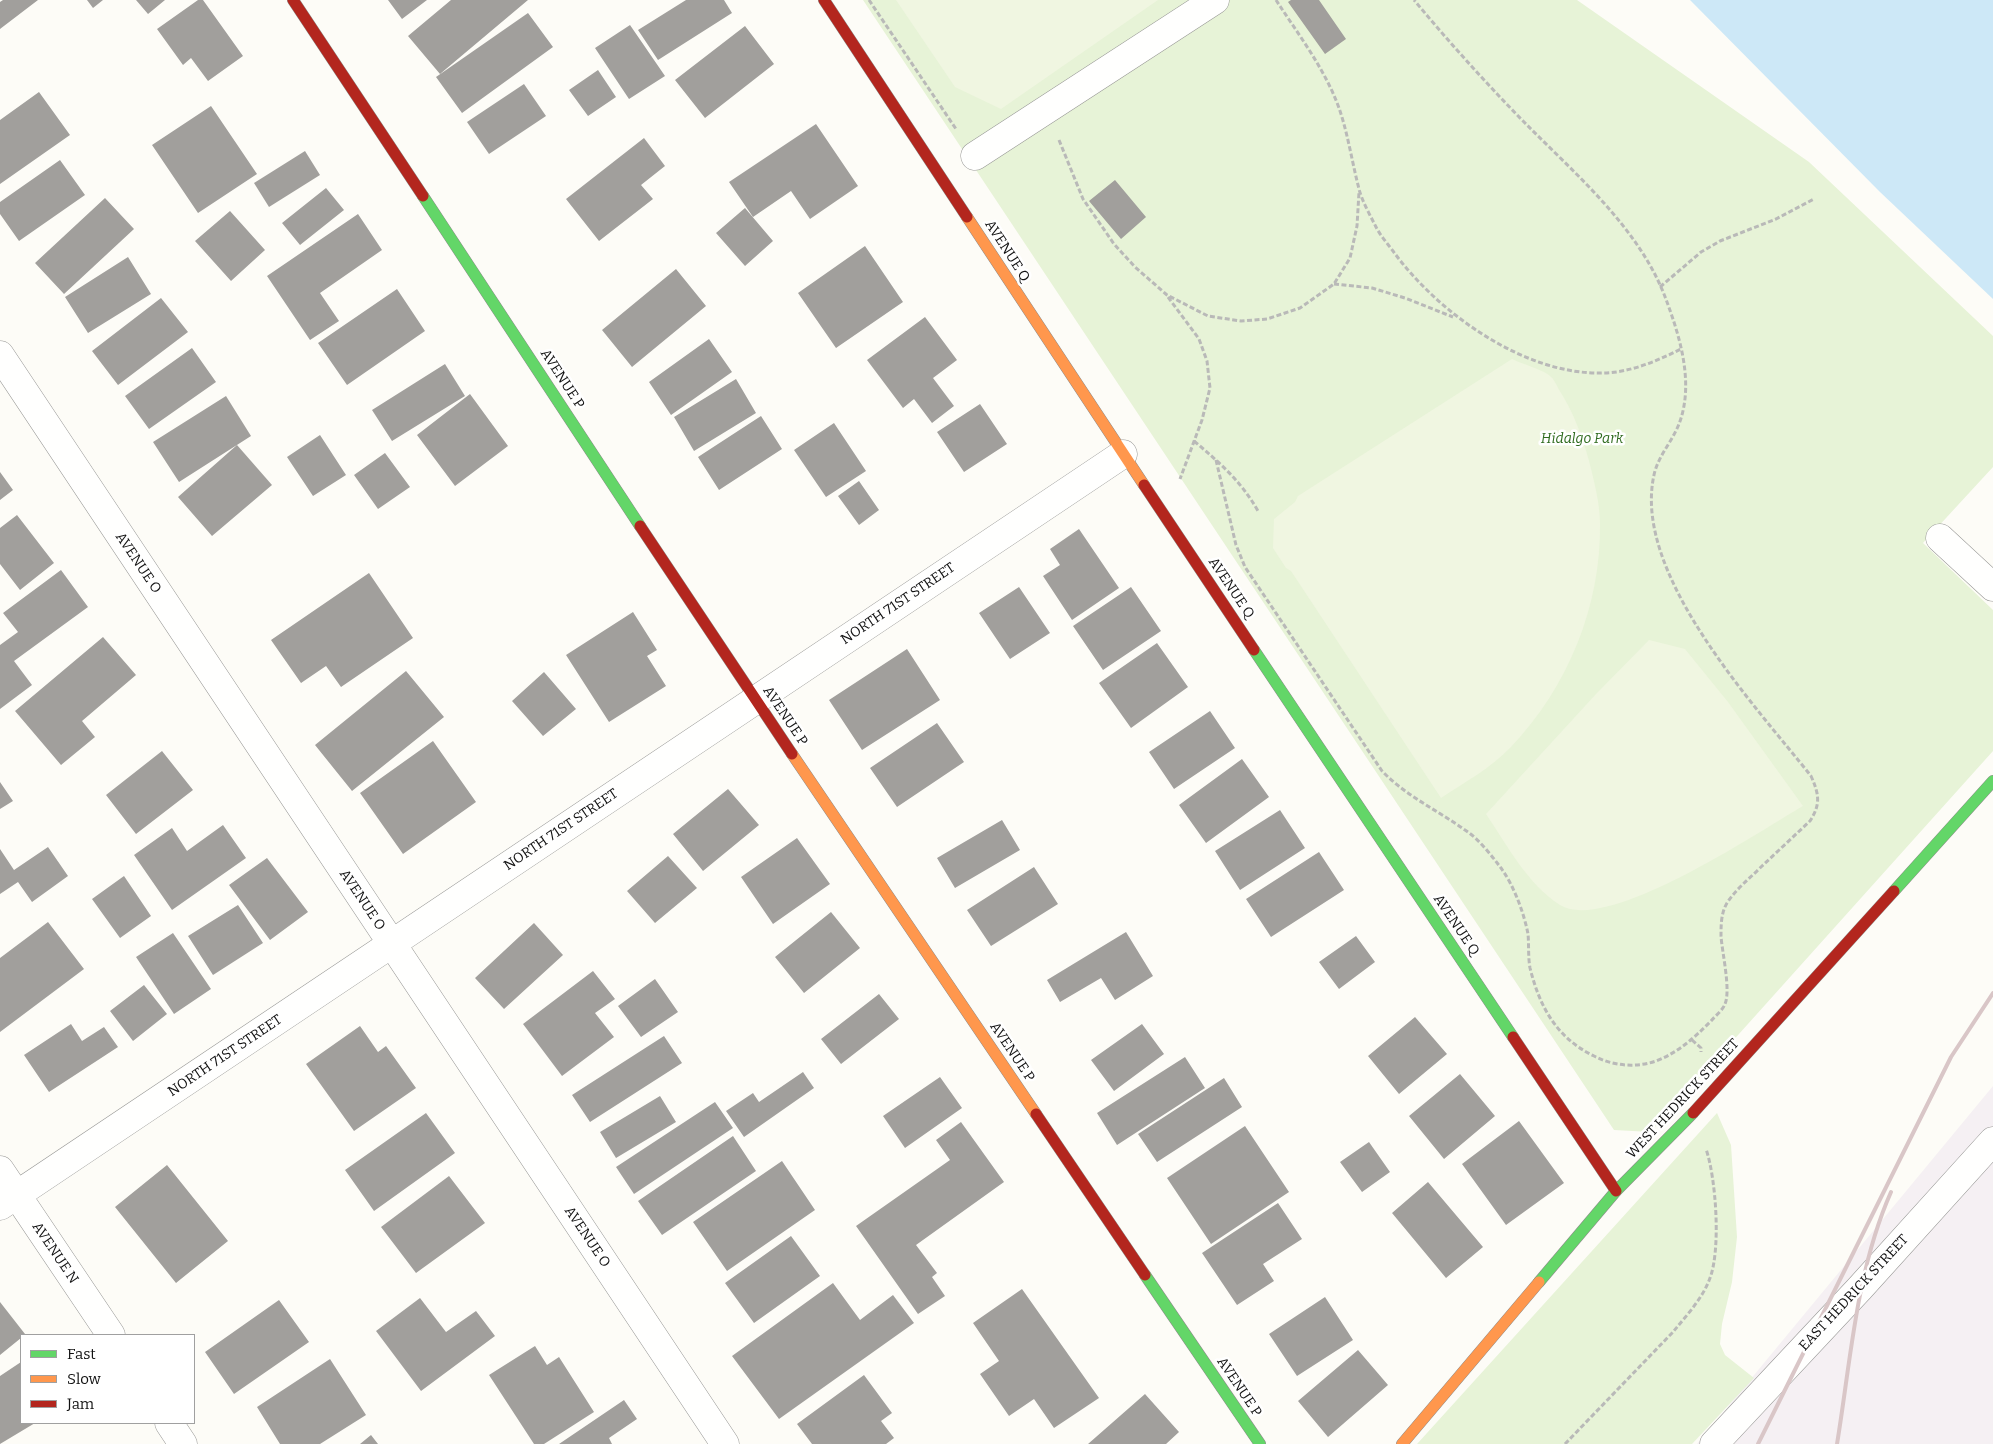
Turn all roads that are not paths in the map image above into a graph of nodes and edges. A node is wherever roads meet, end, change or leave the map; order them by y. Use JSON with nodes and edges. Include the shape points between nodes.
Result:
{"nodes":[{"id":1,"x":293,"y":0,"type":"edge"},
{"id":2,"x":824,"y":0,"type":"edge"},
{"id":3,"x":1215,"y":0,"type":"edge"},
{"id":4,"x":975,"y":156,"type":"road end"},
{"id":5,"x":0,"y":355,"type":"edge"},
{"id":6,"x":1123,"y":454,"type":"junction"},
{"id":7,"x":1940,"y":538,"type":"dead end"},
{"id":8,"x":1993,"y":586,"type":"edge"},
{"id":9,"x":755,"y":699,"type":"junction"},
{"id":10,"x":1993,"y":781,"type":"edge"},
{"id":11,"x":391,"y":945,"type":"junction"},
{"id":12,"x":1993,"y":1141,"type":"edge"},
{"id":13,"x":0,"y":1170,"type":"edge"},
{"id":14,"x":1616,"y":1191,"type":"junction"},
{"id":15,"x":8,"y":1201,"type":"edge"},
{"id":16,"x":109,"y":1334,"type":"edge"},
{"id":17,"x":170,"y":1424,"type":"edge"},
{"id":18,"x":183,"y":1444,"type":"edge"},
{"id":19,"x":725,"y":1444,"type":"edge"},
{"id":20,"x":1260,"y":1444,"type":"edge"},
{"id":21,"x":1402,"y":1444,"type":"edge"},
{"id":22,"x":1714,"y":1444,"type":"edge"}],
"edges":[{"from":1,"to":9,"type":"street","name":"AVENUE P"},
{"from":2,"to":6,"type":"street","name":"AVENUE Q"},
{"from":3,"to":4,"type":"street"},
{"from":5,"to":11,"type":"street","name":"AVENUE O"},
{"from":6,"to":9,"type":"street","name":"NORTH 71ST STREET"},
{"from":6,"to":14,"type":"street","name":"AVENUE Q"},
{"from":7,"to":8,"type":"street"},
{"from":9,"to":11,"type":"street","name":"NORTH 71ST STREET"},
{"from":9,"to":20,"type":"street","name":"AVENUE P"},
{"from":10,"to":14,"type":"street","name":"WEST HEDRICK STREET","via":[[1685,1121]]},
{"from":11,"to":15,"type":"street","name":"NORTH 71ST STREET"},
{"from":11,"to":19,"type":"street","name":"AVENUE O"},
{"from":12,"to":22,"type":"street","name":"EAST HEDRICK STREET"},
{"from":13,"to":15,"type":"street","name":"AVENUE N"},
{"from":14,"to":21,"type":"street","name":"WEST HEDRICK STREET"},
{"from":15,"to":16,"type":"street","name":"AVENUE N"},
{"from":17,"to":18,"type":"street"}]}
